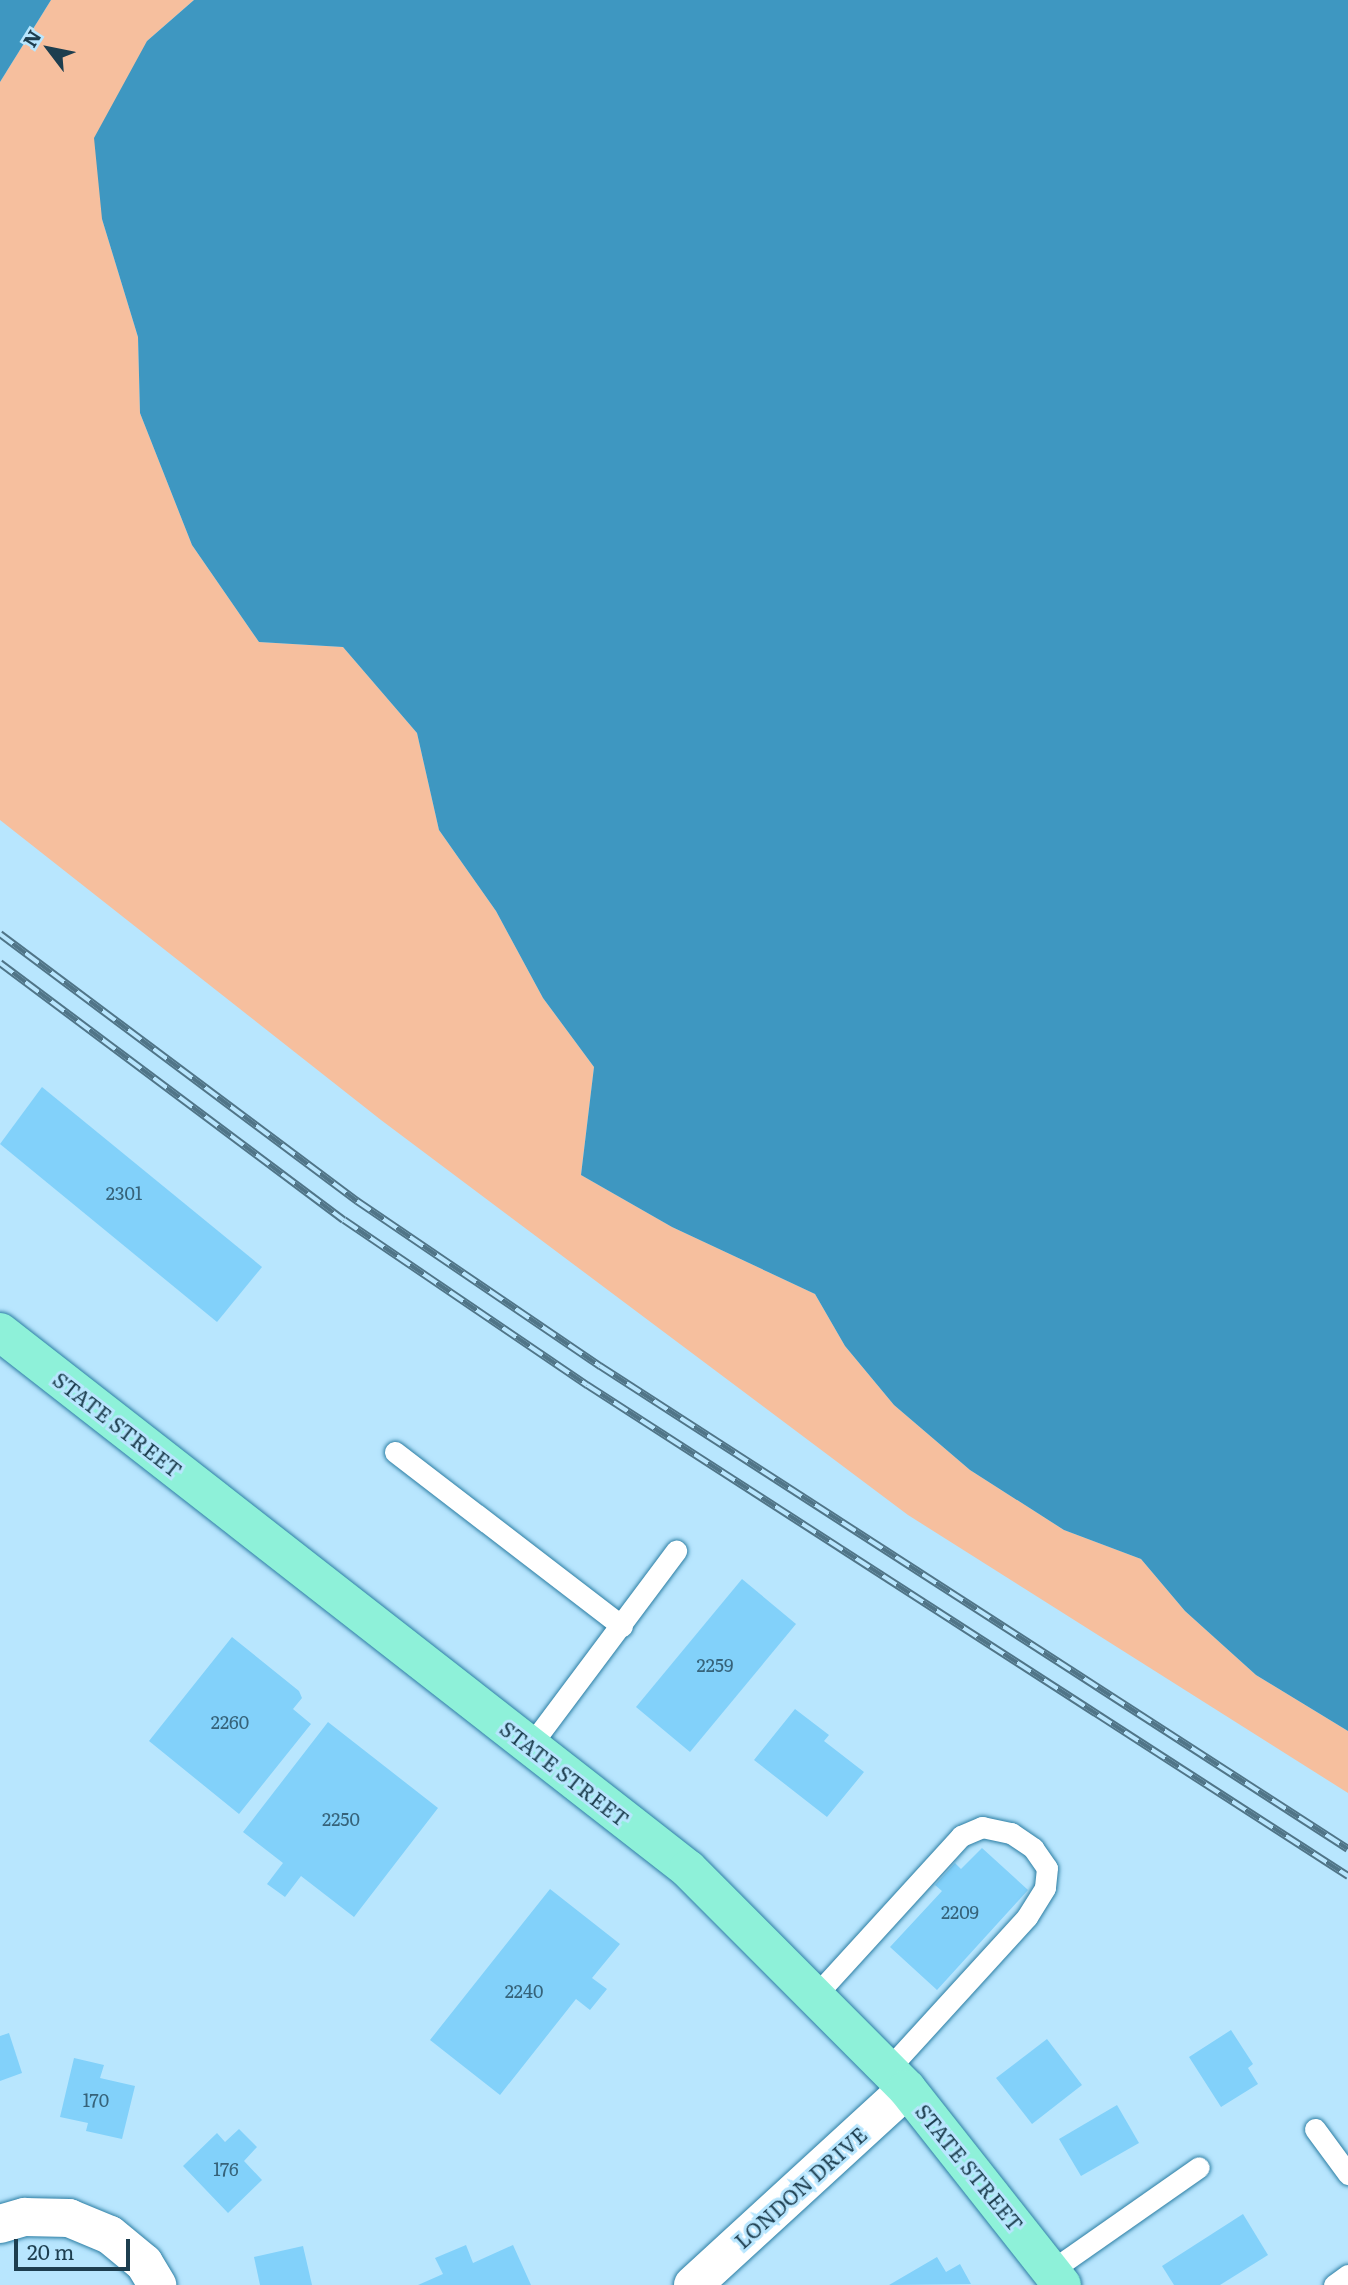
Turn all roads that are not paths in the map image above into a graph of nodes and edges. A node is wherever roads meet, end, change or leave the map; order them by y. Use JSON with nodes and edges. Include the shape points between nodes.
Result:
{"nodes":[{"id":1,"x":0,"y":1332,"type":"edge"},
{"id":2,"x":395,"y":1452,"type":"dead end"},
{"id":3,"x":676,"y":1551,"type":"dead end"},
{"id":4,"x":622,"y":1626,"type":"junction"},
{"id":5,"x":530,"y":1746,"type":"junction"},
{"id":6,"x":815,"y":1996,"type":"junction"},
{"id":7,"x":898,"y":2079,"type":"junction"},
{"id":8,"x":1315,"y":2129,"type":"dead end"},
{"id":9,"x":1199,"y":2167,"type":"dead end"},
{"id":10,"x":1348,"y":2174,"type":"edge"},
{"id":11,"x":0,"y":2224,"type":"edge"},
{"id":12,"x":1348,"y":2275,"type":"edge"},
{"id":13,"x":1057,"y":2277,"type":"edge"},
{"id":14,"x":157,"y":2285,"type":"edge"},
{"id":15,"x":693,"y":2285,"type":"edge"},
{"id":16,"x":1334,"y":2285,"type":"edge"}],
"edges":[{"from":1,"to":5,"type":"main road","name":"STATE STREET"},
{"from":2,"to":4,"type":"lane"},
{"from":3,"to":4,"type":"lane"},
{"from":4,"to":5,"type":"lane"},
{"from":5,"to":6,"type":"main road","name":"STATE STREET","via":[[688,1869]]},
{"from":6,"to":7,"type":"main road","name":"STATE STREET"},
{"from":6,"to":7,"type":"lane","via":[[961,1836],[982,1827],[1011,1833],[1033,1848],[1048,1868],[1045,1888]]},
{"from":7,"to":13,"type":"main road","name":"STATE STREET"},
{"from":7,"to":15,"type":"street","name":"LONDON DRIVE"},
{"from":8,"to":10,"type":"lane"},
{"from":9,"to":13,"type":"lane"},
{"from":11,"to":14,"type":"street","via":[[26,2217],[69,2218],[110,2235],[144,2263]]},
{"from":12,"to":16,"type":"lane"}]}
